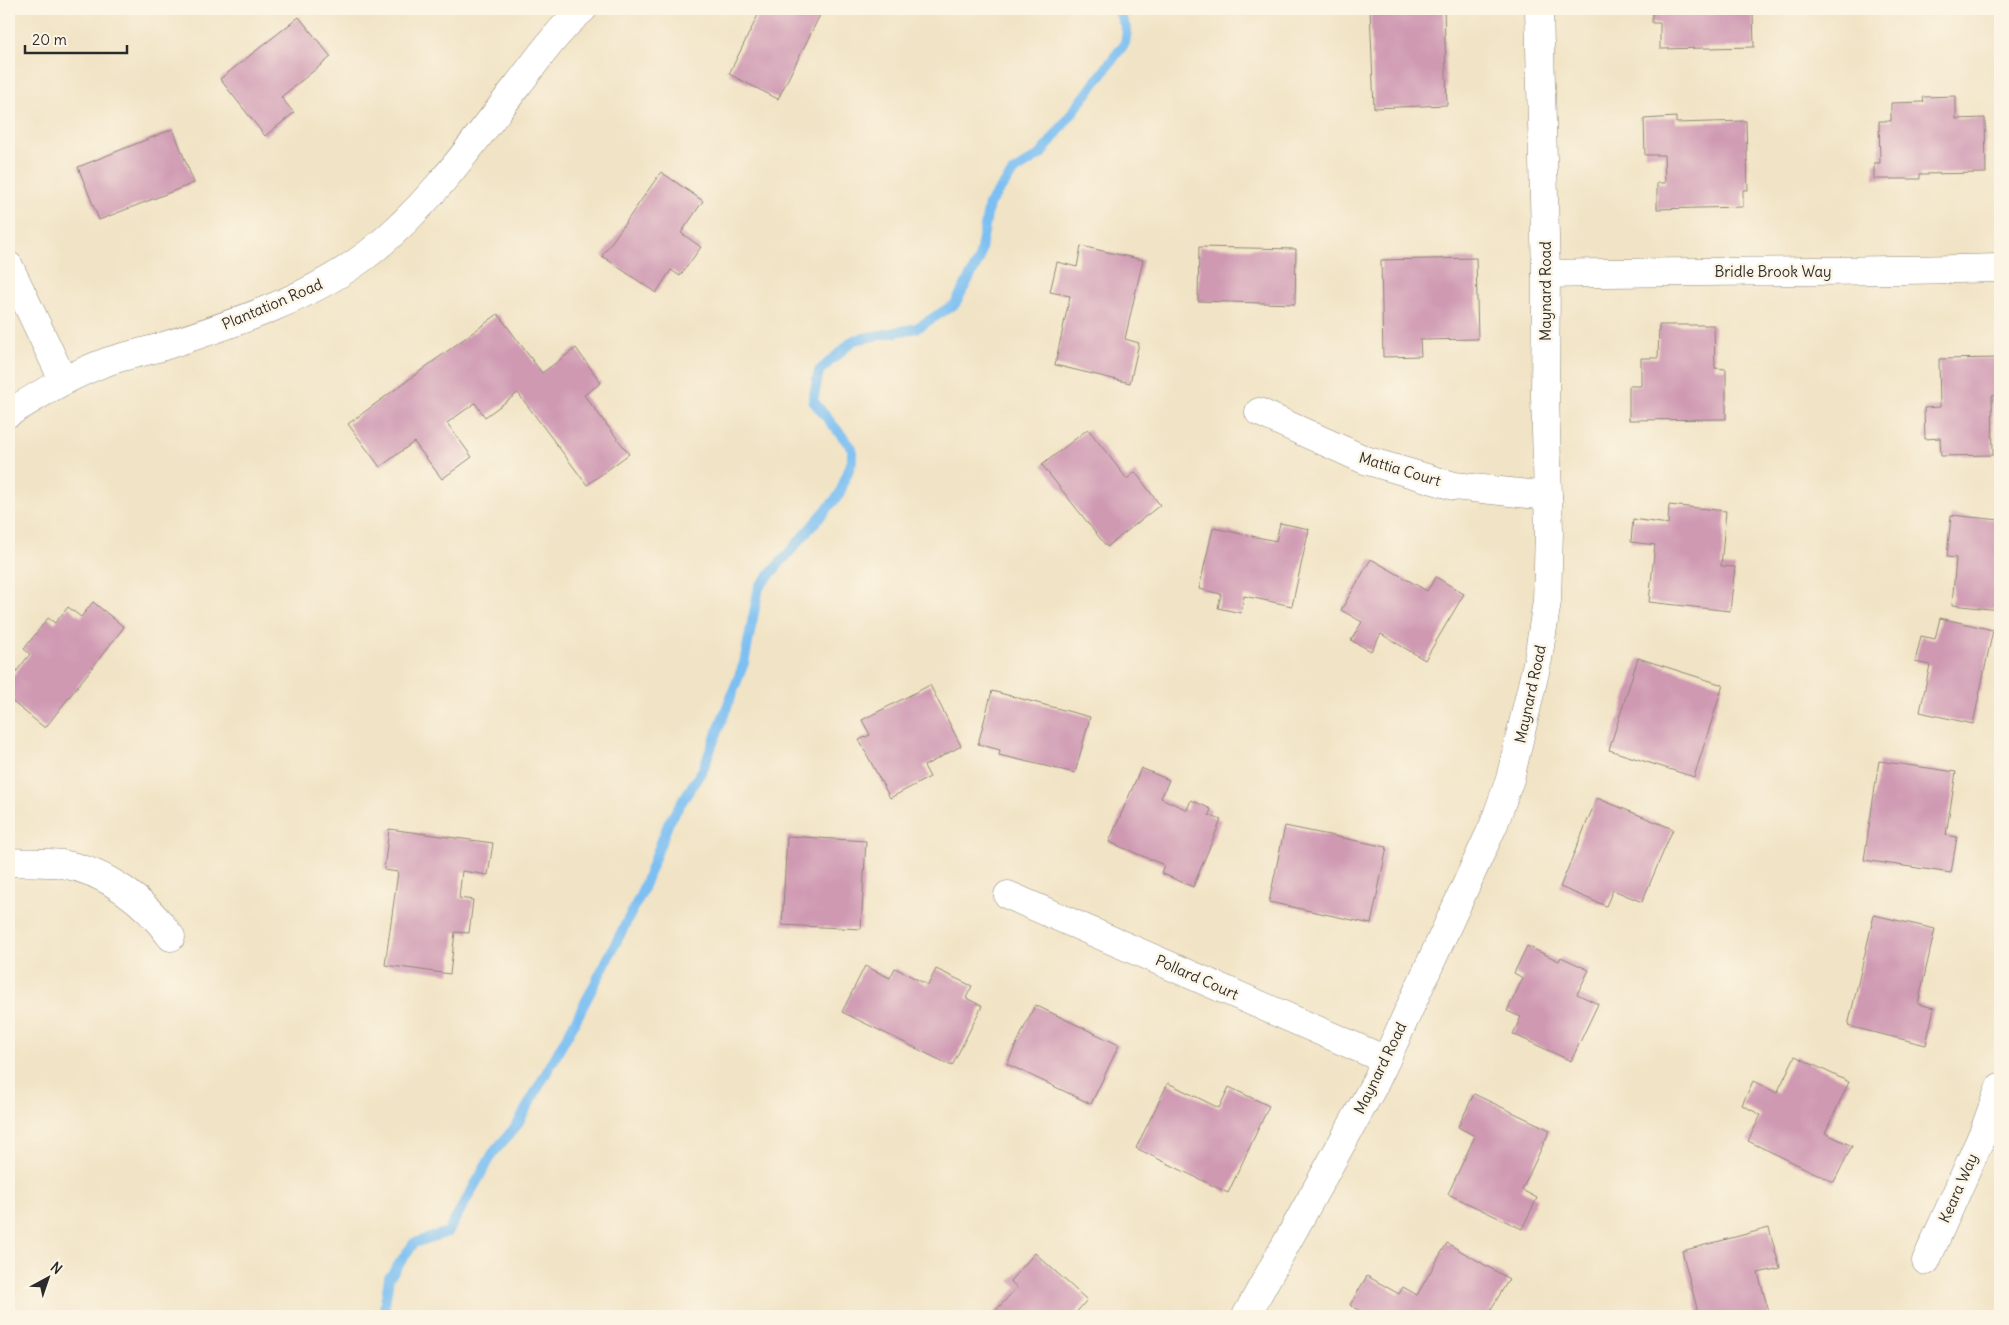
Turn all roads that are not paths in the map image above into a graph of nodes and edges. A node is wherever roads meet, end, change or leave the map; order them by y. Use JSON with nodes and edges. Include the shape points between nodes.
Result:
{"nodes":[{"id":1,"x":583,"y":9,"type":"edge"},
{"id":2,"x":1539,"y":9,"type":"edge"},
{"id":3,"x":9,"y":266,"type":"edge"},
{"id":4,"x":2000,"y":268,"type":"edge"},
{"id":5,"x":1546,"y":274,"type":"junction"},
{"id":6,"x":63,"y":380,"type":"junction"},
{"id":7,"x":1259,"y":412,"type":"dead end"},
{"id":8,"x":9,"y":413,"type":"edge"},
{"id":9,"x":1548,"y":496,"type":"junction"},
{"id":10,"x":9,"y":862,"type":"edge"},
{"id":11,"x":1008,"y":894,"type":"dead end"},
{"id":12,"x":171,"y":937,"type":"dead end"},
{"id":13,"x":1386,"y":1060,"type":"junction"},
{"id":14,"x":2000,"y":1087,"type":"edge"},
{"id":15,"x":1926,"y":1261,"type":"dead end"},
{"id":16,"x":1246,"y":1316,"type":"edge"}],
"edges":[{"from":1,"to":6,"type":"street","name":"Plantation Road","via":[[550,43],[441,184],[372,251],[321,284],[265,310],[164,346],[110,361]]},
{"from":2,"to":5,"type":"street","name":"Maynard Road"},
{"from":3,"to":6,"type":"street"},
{"from":4,"to":5,"type":"street","name":"Bridle Brook Way"},
{"from":5,"to":9,"type":"street","name":"Maynard Road"},
{"from":6,"to":8,"type":"street","name":"Plantation Road"},
{"from":7,"to":9,"type":"street","name":"Mattia Court","via":[[1365,460],[1454,486]]},
{"from":9,"to":13,"type":"street","name":"Maynard Road","via":[[1546,602],[1538,659],[1510,779],[1494,824]]},
{"from":10,"to":12,"type":"street","via":[[63,864],[101,877],[117,885],[157,917]]},
{"from":11,"to":13,"type":"street","name":"Pollard Court"},
{"from":13,"to":16,"type":"street","name":"Maynard Road"},
{"from":14,"to":15,"type":"street","name":"Keara Way"}]}
